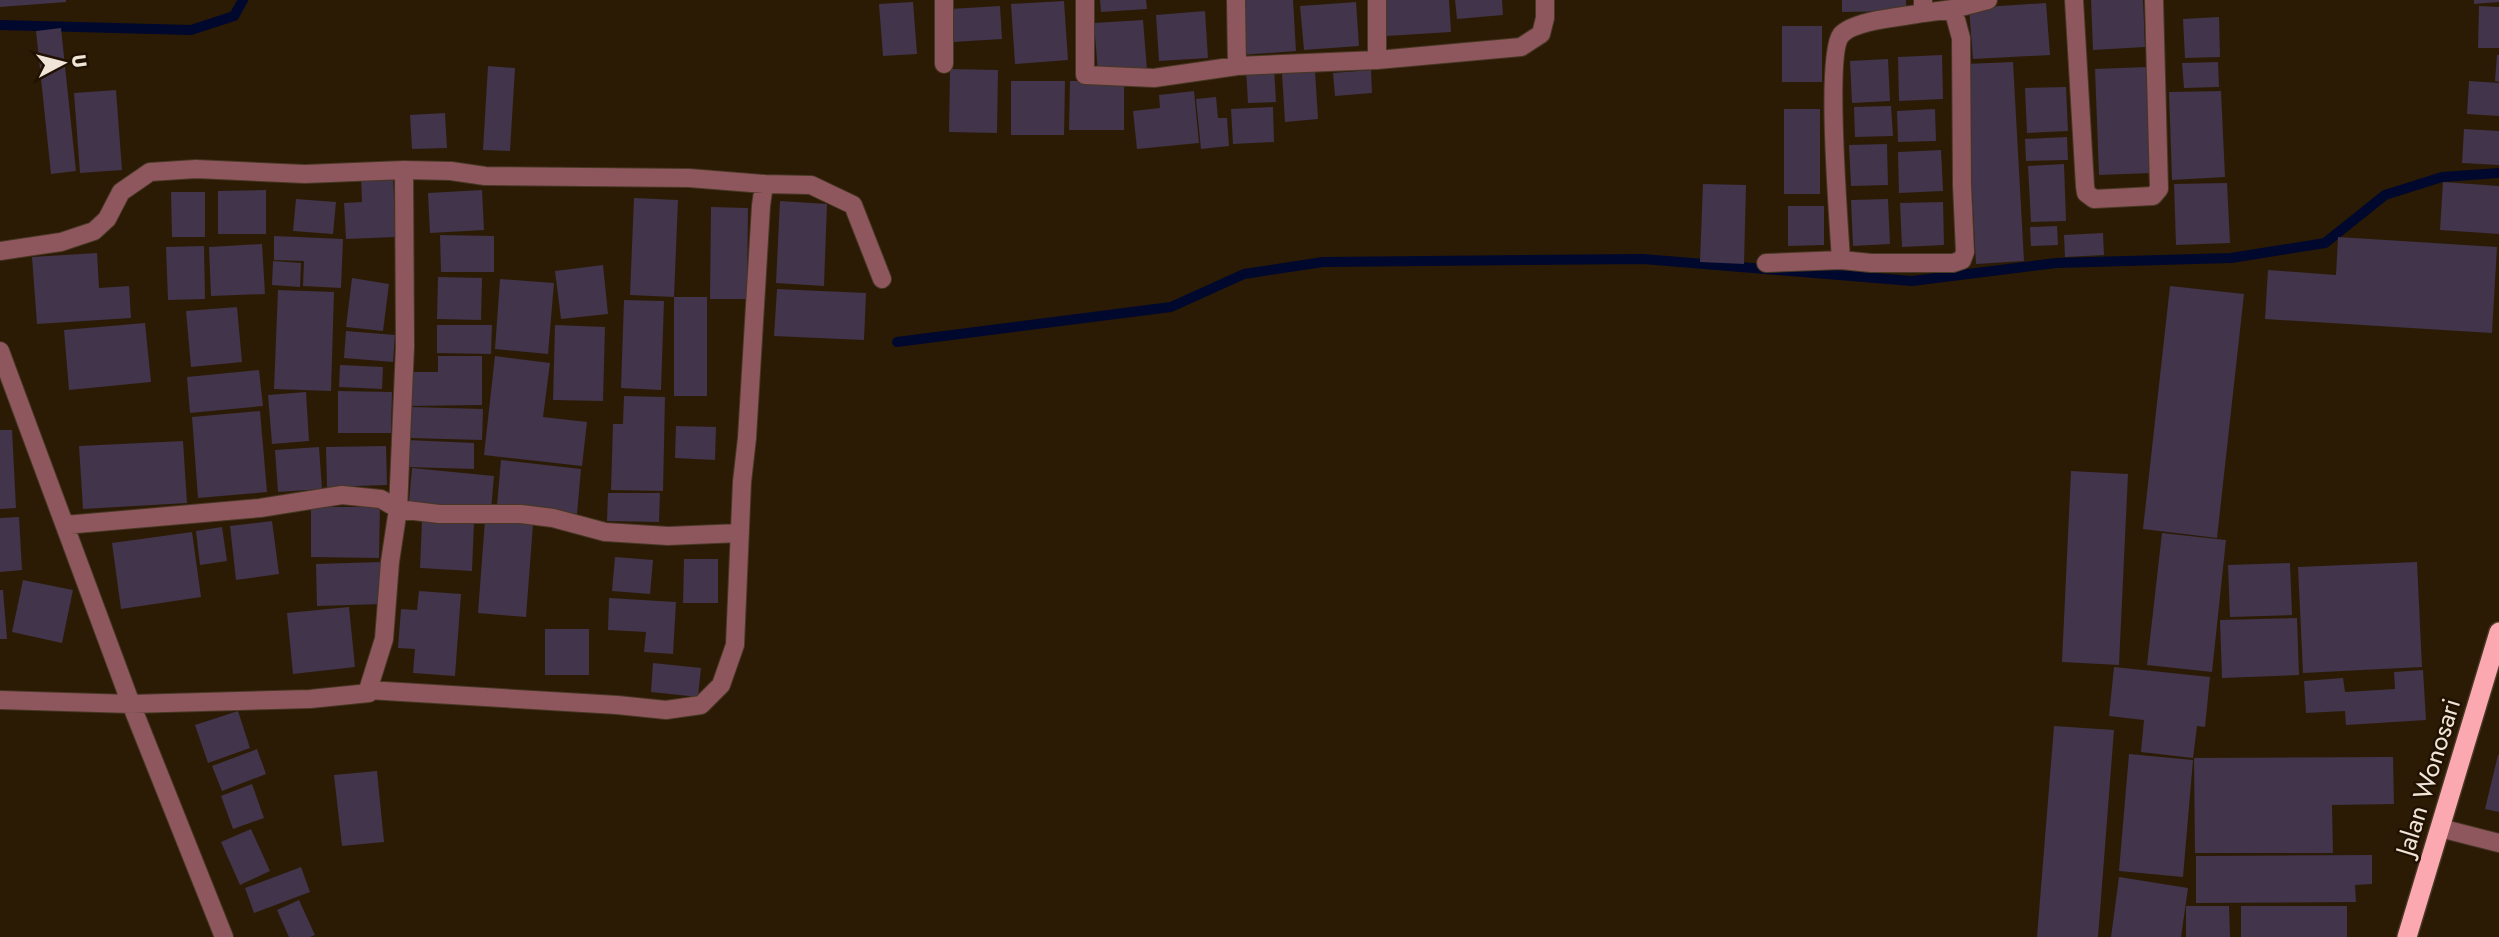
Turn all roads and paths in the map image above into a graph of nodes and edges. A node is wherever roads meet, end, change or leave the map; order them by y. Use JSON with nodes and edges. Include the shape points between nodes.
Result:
{"nodes":[{"id":1,"x":944,"y":0,"type":"edge"},
{"id":2,"x":1085,"y":0,"type":"edge"},
{"id":3,"x":1236,"y":0,"type":"edge"},
{"id":4,"x":1377,"y":0,"type":"edge"},
{"id":5,"x":1545,"y":0,"type":"edge"},
{"id":6,"x":1989,"y":0,"type":"edge"},
{"id":7,"x":2074,"y":0,"type":"edge"},
{"id":8,"x":2154,"y":0,"type":"edge"},
{"id":9,"x":1923,"y":6,"type":"edge"},
{"id":10,"x":1953,"y":9,"type":"junction"},
{"id":11,"x":1377,"y":60,"type":"junction"},
{"id":12,"x":944,"y":64,"type":"dead end"},
{"id":13,"x":1237,"y":66,"type":"junction"},
{"id":14,"x":404,"y":170,"type":"junction"},
{"id":15,"x":764,"y":184,"type":"junction"},
{"id":16,"x":0,"y":251,"type":"edge"},
{"id":17,"x":1841,"y":260,"type":"junction"},
{"id":18,"x":1766,"y":263,"type":"dead end"},
{"id":19,"x":882,"y":279,"type":"dead end"},
{"id":20,"x":0,"y":351,"type":"edge"},
{"id":21,"x":398,"y":509,"type":"junction"},
{"id":22,"x":65,"y":525,"type":"junction"},
{"id":23,"x":740,"y":533,"type":"junction"},
{"id":24,"x":2499,"y":632,"type":"edge"},
{"id":25,"x":368,"y":690,"type":"junction"},
{"id":26,"x":0,"y":701,"type":"edge"},
{"id":27,"x":131,"y":704,"type":"junction"},
{"id":28,"x":2440,"y":828,"type":"junction"},
{"id":29,"x":2499,"y":843,"type":"edge"},
{"id":30,"x":224,"y":937,"type":"edge"},
{"id":31,"x":2407,"y":937,"type":"edge"}],
"edges":[{"from":1,"to":12,"type":"street"},
{"from":2,"to":13,"type":"street","via":[[1085,75],[1154,78]]},
{"from":3,"to":13,"type":"street"},
{"from":4,"to":11,"type":"street"},
{"from":5,"to":11,"type":"street","via":[[1541,34],[1521,47]]},
{"from":6,"to":10,"type":"street"},
{"from":7,"to":8,"type":"street","via":[[2085,186],[2094,199],[2152,196],[2159,188]]},
{"from":9,"to":10,"type":"street"},
{"from":9,"to":17,"type":"street","via":[[1854,26],[1840,36],[1834,60]]},
{"from":10,"to":17,"type":"street","via":[[1961,38],[1962,260]]},
{"from":11,"to":13,"type":"street"},
{"from":14,"to":15,"type":"street"},
{"from":14,"to":16,"type":"street","via":[[150,172],[121,192],[107,219],[94,231],[61,242]]},
{"from":14,"to":21,"type":"street","via":[[405,346]]},
{"from":15,"to":19,"type":"street","via":[[811,185],[853,205]]},
{"from":15,"to":23,"type":"street"},
{"from":17,"to":18,"type":"street"},
{"from":20,"to":22,"type":"street"},
{"from":21,"to":22,"type":"street","via":[[381,499],[342,495],[260,508]]},
{"from":21,"to":23,"type":"street","via":[[521,514],[605,532],[668,536]]},
{"from":21,"to":25,"type":"street","via":[[384,639]]},
{"from":22,"to":27,"type":"street"},
{"from":23,"to":25,"type":"street","via":[[735,645],[722,685],[701,705],[666,710]]},
{"from":24,"to":28,"type":"highway","name":"Jalan Wonosari"},
{"from":25,"to":27,"type":"street","via":[[310,699]]},
{"from":26,"to":27,"type":"street"},
{"from":27,"to":30,"type":"street"},
{"from":28,"to":29,"type":"street"},
{"from":28,"to":31,"type":"highway","name":"Jalan Wonosari"}]}
